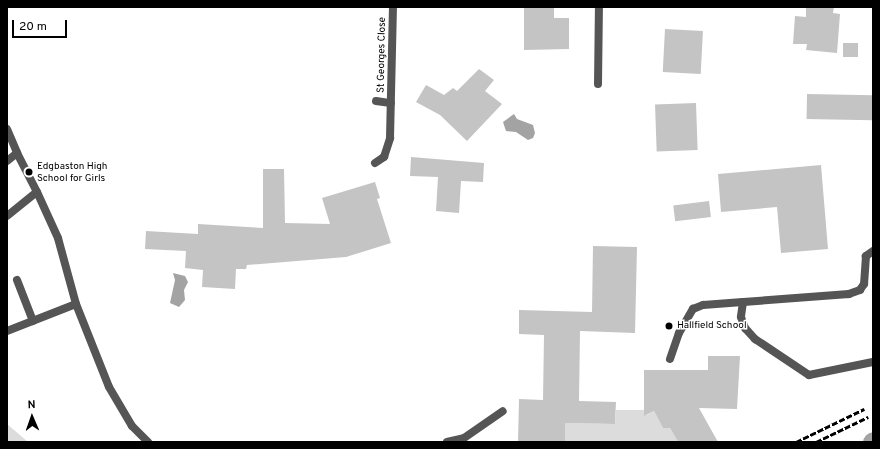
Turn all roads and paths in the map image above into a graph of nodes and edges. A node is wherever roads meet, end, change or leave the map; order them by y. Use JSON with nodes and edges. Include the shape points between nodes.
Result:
{"nodes":[{"id":1,"x":392,"y":7,"type":"edge"},
{"id":2,"x":599,"y":7,"type":"edge"},
{"id":3,"x":598,"y":84,"type":"dead end"},
{"id":4,"x":376,"y":101,"type":"dead end"},
{"id":5,"x":391,"y":103,"type":"junction"},
{"id":6,"x":7,"y":129,"type":"edge"},
{"id":7,"x":17,"y":153,"type":"junction"},
{"id":8,"x":7,"y":161,"type":"edge"},
{"id":9,"x":375,"y":163,"type":"dead end"},
{"id":10,"x":38,"y":192,"type":"junction"},
{"id":11,"x":7,"y":216,"type":"edge"},
{"id":12,"x":873,"y":251,"type":"edge"},
{"id":13,"x":17,"y":280,"type":"dead end"},
{"id":14,"x":743,"y":302,"type":"junction"},
{"id":15,"x":76,"y":304,"type":"junction"},
{"id":16,"x":33,"y":320,"type":"junction"},
{"id":17,"x":7,"y":331,"type":"edge"},
{"id":18,"x":670,"y":359,"type":"dead end"},
{"id":19,"x":873,"y":362,"type":"edge"},
{"id":20,"x":503,"y":411,"type":"dead end"},
{"id":21,"x":148,"y":442,"type":"edge"},
{"id":22,"x":447,"y":442,"type":"edge"}],
"edges":[{"from":1,"to":5,"type":"street","name":"St Georges Close"},
{"from":2,"to":3,"type":"street"},
{"from":4,"to":5,"type":"street","name":"St Georges Close"},
{"from":5,"to":9,"type":"street","name":"St Georges Close","via":[[390,138],[384,157]]},
{"from":6,"to":7,"type":"street"},
{"from":7,"to":8,"type":"street"},
{"from":7,"to":10,"type":"street"},
{"from":10,"to":11,"type":"street"},
{"from":10,"to":15,"type":"street","via":[[58,238]]},
{"from":12,"to":14,"type":"street","via":[[866,256],[864,284],[860,290],[849,294]]},
{"from":13,"to":16,"type":"street"},
{"from":14,"to":18,"type":"street","via":[[703,305],[693,309],[679,333]]},
{"from":14,"to":19,"type":"street","via":[[741,317],[745,328],[755,339],[809,375]]},
{"from":15,"to":16,"type":"street"},
{"from":15,"to":21,"type":"street","via":[[109,387],[132,426]]},
{"from":16,"to":17,"type":"street"},
{"from":20,"to":22,"type":"street","via":[[464,438]]}]}
